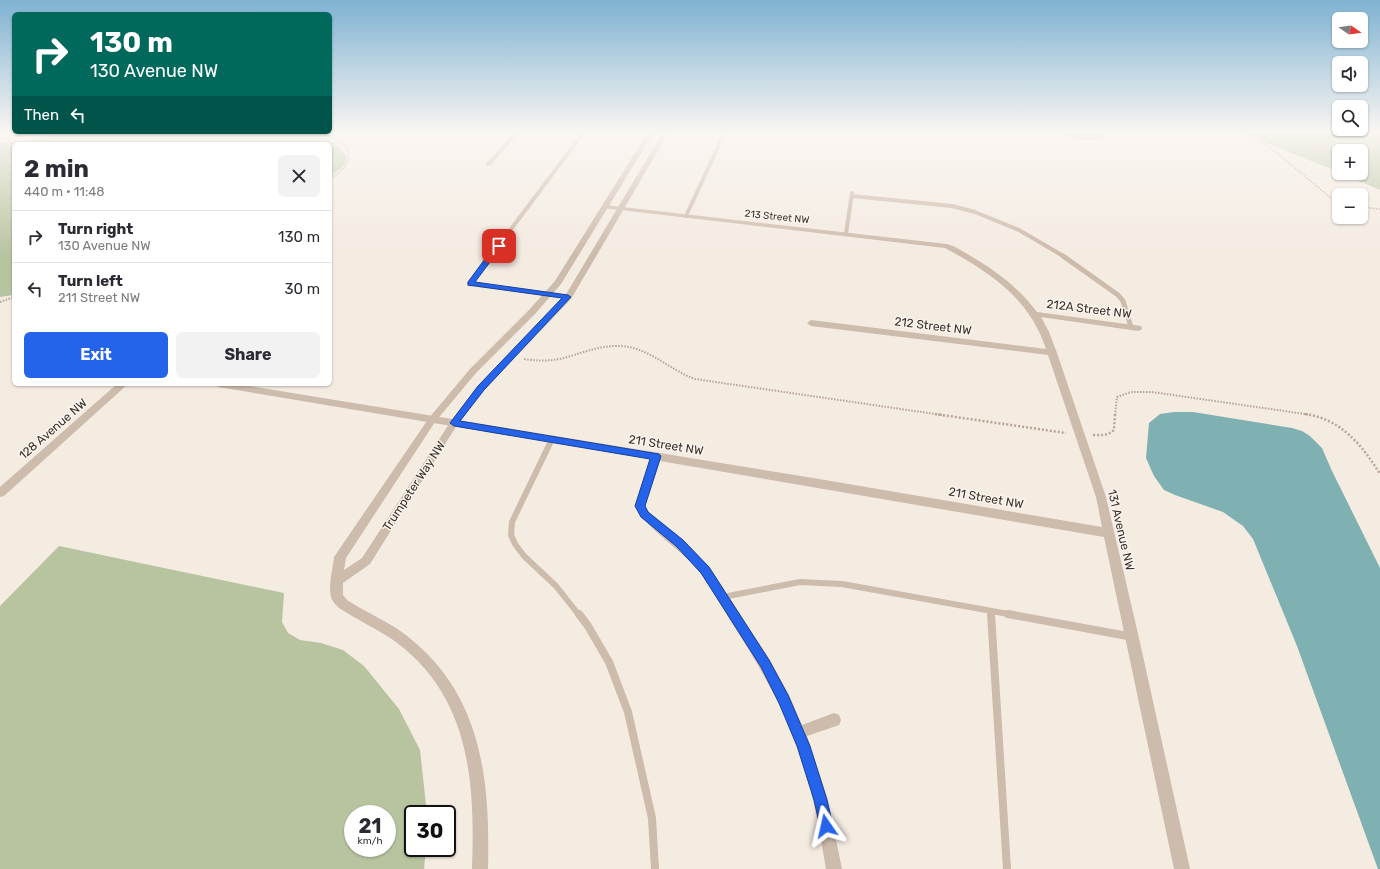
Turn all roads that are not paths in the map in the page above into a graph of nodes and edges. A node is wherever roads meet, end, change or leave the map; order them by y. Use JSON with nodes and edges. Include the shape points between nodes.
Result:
{"nodes":[{"id":1,"x":554,"y":173,"type":"edge"},
{"id":2,"x":626,"y":173,"type":"edge"},
{"id":3,"x":642,"y":173,"type":"edge"},
{"id":4,"x":706,"y":173,"type":"edge"},
{"id":5,"x":605,"y":207,"type":"junction"},
{"id":6,"x":621,"y":209,"type":"junction"},
{"id":7,"x":686,"y":216,"type":"junction"},
{"id":8,"x":846,"y":234,"type":"junction"},
{"id":9,"x":947,"y":246,"type":"joint"},
{"id":10,"x":470,"y":284,"type":"joint"},
{"id":11,"x":549,"y":294,"type":"junction"},
{"id":12,"x":568,"y":297,"type":"junction"},
{"id":13,"x":1036,"y":314,"type":"junction"},
{"id":14,"x":811,"y":323,"type":"dead end"},
{"id":15,"x":1135,"y":327,"type":"joint"},
{"id":16,"x":1053,"y":353,"type":"junction"},
{"id":17,"x":121,"y":386,"type":"edge"},
{"id":18,"x":230,"y":386,"type":"edge"},
{"id":19,"x":432,"y":420,"type":"junction"},
{"id":20,"x":454,"y":423,"type":"junction"},
{"id":21,"x":552,"y":439,"type":"junction"},
{"id":22,"x":656,"y":456,"type":"junction"},
{"id":23,"x":0,"y":493,"type":"edge"},
{"id":24,"x":1109,"y":533,"type":"junction"},
{"id":25,"x":337,"y":581,"type":"junction"},
{"id":26,"x":723,"y":597,"type":"junction"},
{"id":27,"x":991,"y":612,"type":"junction"},
{"id":28,"x":1133,"y":638,"type":"junction"},
{"id":29,"x":834,"y":720,"type":"dead end"},
{"id":30,"x":798,"y":733,"type":"junction"},
{"id":31,"x":480,"y":869,"type":"edge"},
{"id":32,"x":655,"y":869,"type":"edge"},
{"id":33,"x":834,"y":869,"type":"edge"},
{"id":34,"x":1006,"y":869,"type":"edge"},
{"id":35,"x":1182,"y":869,"type":"edge"}],
"edges":[{"from":1,"to":10,"type":"lane"},
{"from":2,"to":5,"type":"street","name":"Trumpeter Way NW"},
{"from":3,"to":6,"type":"street","name":"Trumpeter Way NW"},
{"from":4,"to":7,"type":"lane"},
{"from":5,"to":6,"type":"street","name":"213 Street NW"},
{"from":5,"to":11,"type":"street","name":"Trumpeter Way NW"},
{"from":6,"to":7,"type":"street","name":"213 Street NW"},
{"from":6,"to":12,"type":"street","name":"Trumpeter Way NW"},
{"from":7,"to":8,"type":"street","name":"213 Street NW"},
{"from":8,"to":9,"type":"street","name":"213 Street NW"},
{"from":8,"to":15,"type":"lane","via":[[852,194],[968,209],[997,219],[1051,247],[1118,294]]},
{"from":9,"to":13,"type":"street","name":"131 Avenue NW","via":[[1003,281],[1023,298]]},
{"from":10,"to":11,"type":"street"},
{"from":11,"to":12,"type":"street"},
{"from":11,"to":19,"type":"street","name":"Trumpeter Way NW","via":[[472,371]]},
{"from":12,"to":20,"type":"street","name":"Trumpeter Way NW","via":[[481,388]]},
{"from":13,"to":15,"type":"street","name":"212A Street NW"},
{"from":13,"to":16,"type":"street","name":"131 Avenue NW"},
{"from":14,"to":16,"type":"street","name":"212 Street NW"},
{"from":16,"to":24,"type":"street","name":"131 Avenue NW","via":[[1099,490]]},
{"from":17,"to":23,"type":"street","name":"128 Avenue NW"},
{"from":18,"to":19,"type":"street","name":"211 Street NW"},
{"from":19,"to":20,"type":"street","name":"211 Street NW"},
{"from":19,"to":25,"type":"street","name":"Trumpeter Way NW","via":[[340,557]]},
{"from":20,"to":21,"type":"street","name":"211 Street NW"},
{"from":20,"to":25,"type":"street","name":"Trumpeter Way NW","via":[[366,561]]},
{"from":21,"to":22,"type":"street","name":"211 Street NW"},
{"from":21,"to":32,"type":"lane","via":[[512,522],[511,535],[524,556],[556,586],[588,626],[609,662],[628,712],[652,818]]},
{"from":22,"to":24,"type":"street","name":"211 Street NW"},
{"from":22,"to":26,"type":"street","via":[[640,506],[645,515],[679,543],[705,570]]},
{"from":24,"to":28,"type":"street","name":"131 Avenue NW"},
{"from":25,"to":31,"type":"street","name":"Trumpeter Way NW","via":[[337,597],[343,604],[407,643],[433,668],[457,704],[474,752],[480,805]]},
{"from":26,"to":27,"type":"lane","via":[[800,582],[819,582]]},
{"from":26,"to":30,"type":"street","via":[[765,664]]},
{"from":27,"to":28,"type":"lane"},
{"from":27,"to":34,"type":"lane"},
{"from":28,"to":35,"type":"street","name":"131 Avenue NW"},
{"from":29,"to":30,"type":"street"},
{"from":30,"to":33,"type":"street","via":[[821,800]]}]}
